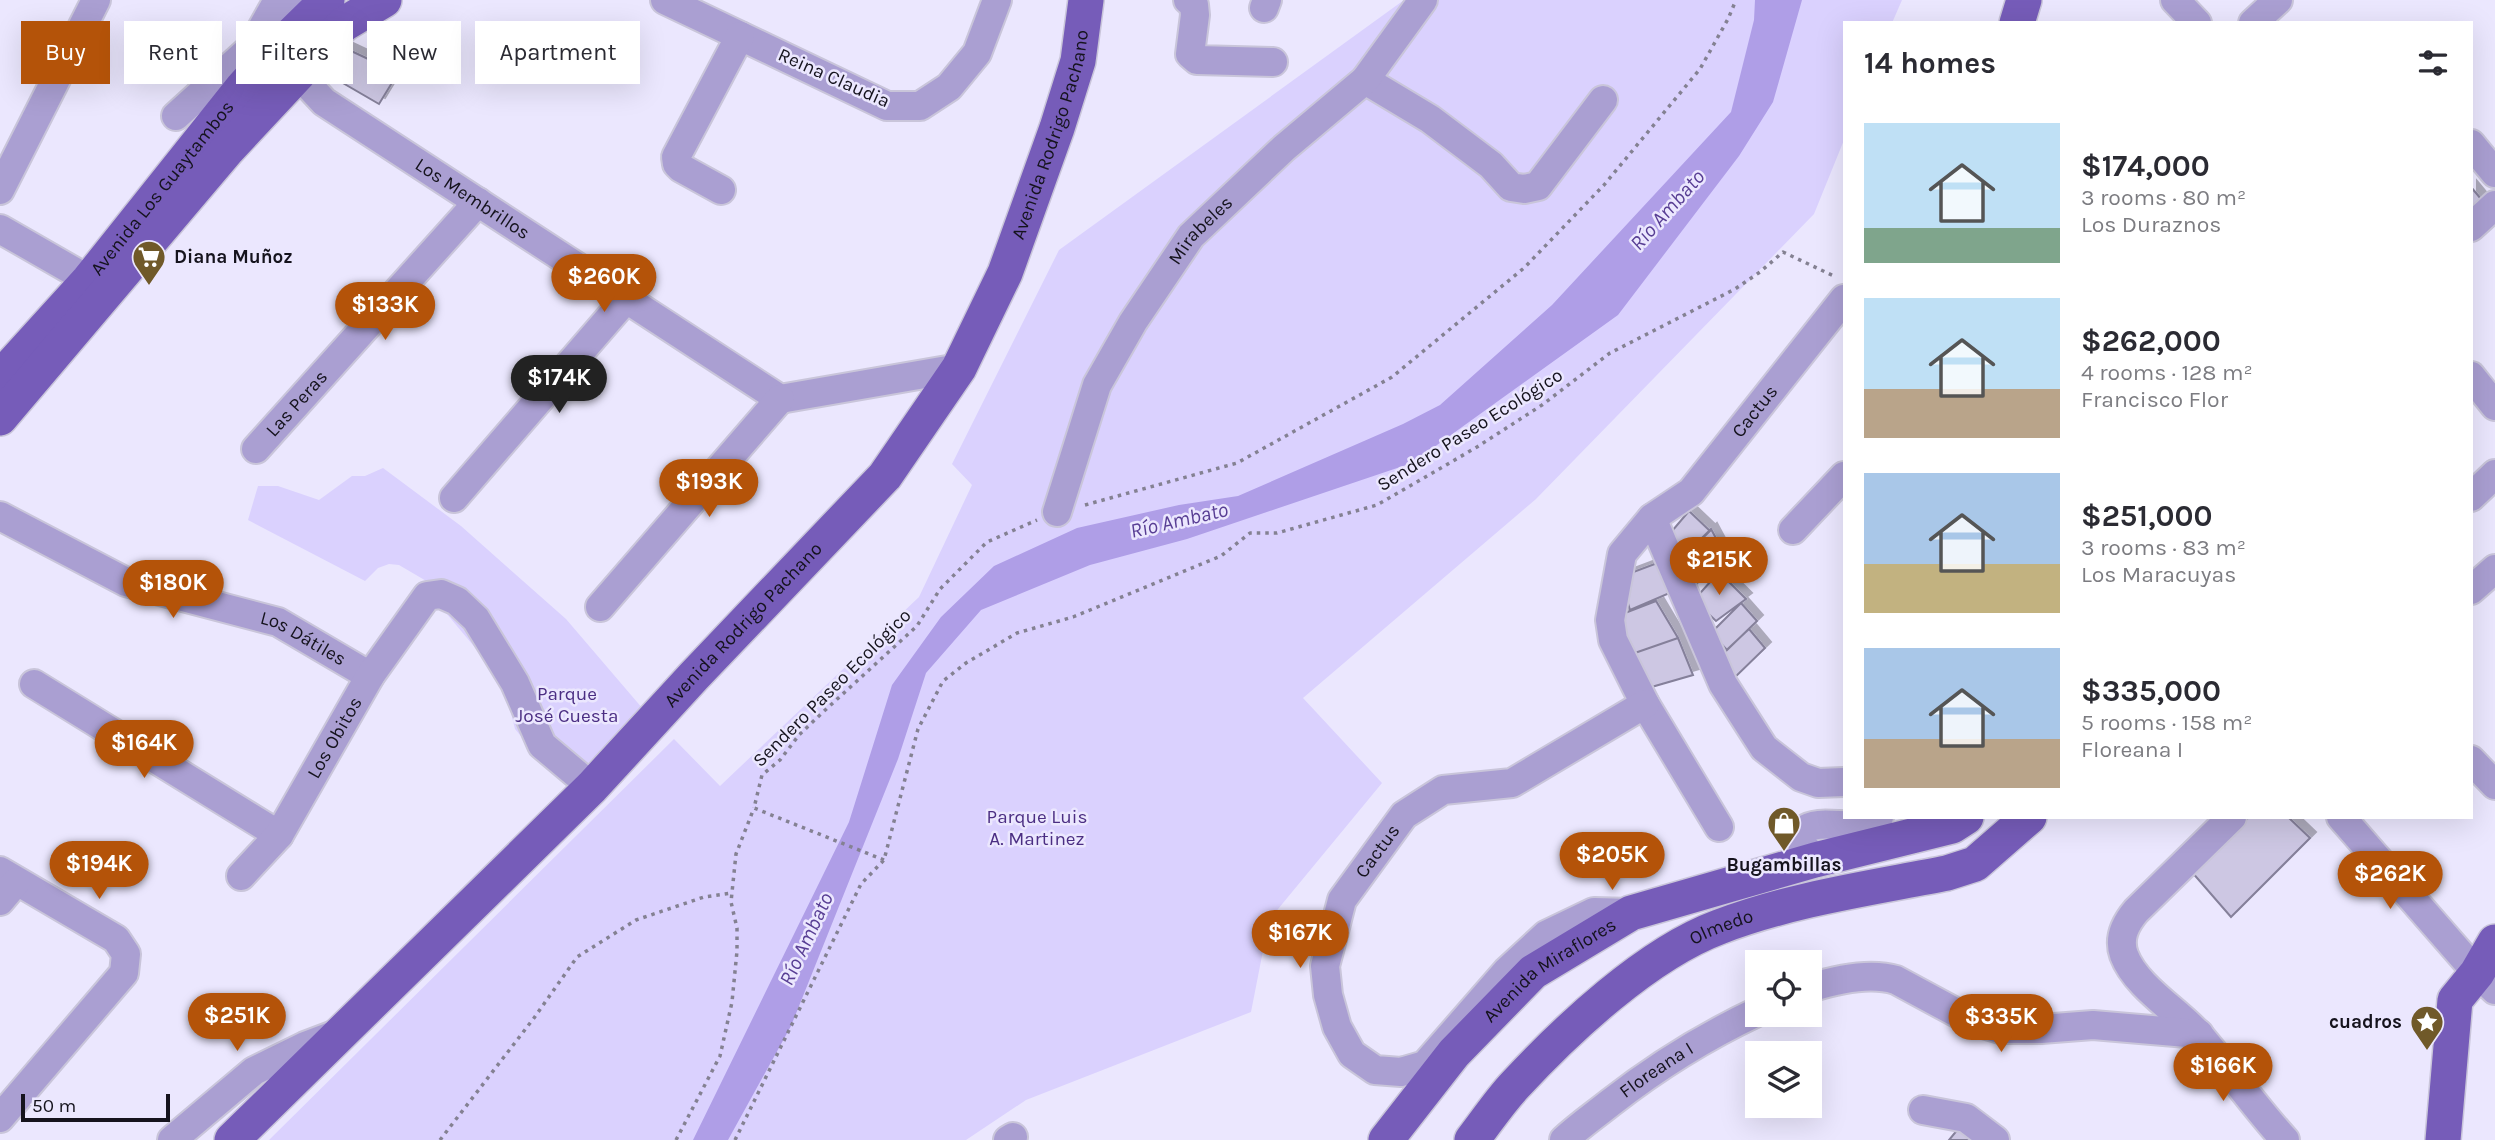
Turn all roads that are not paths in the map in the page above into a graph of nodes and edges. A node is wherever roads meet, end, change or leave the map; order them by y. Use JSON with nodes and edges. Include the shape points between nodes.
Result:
{"nodes":[{"id":1,"x":96,"y":0,"type":"edge"},
{"id":2,"x":278,"y":0,"type":"edge"},
{"id":3,"x":302,"y":0,"type":"edge"},
{"id":4,"x":327,"y":0,"type":"edge"},
{"id":5,"x":384,"y":0,"type":"edge"},
{"id":6,"x":665,"y":0,"type":"edge"},
{"id":7,"x":998,"y":0,"type":"edge"},
{"id":8,"x":1086,"y":0,"type":"edge"},
{"id":9,"x":1188,"y":0,"type":"edge"},
{"id":10,"x":1423,"y":0,"type":"edge"},
{"id":11,"x":2024,"y":0,"type":"edge"},
{"id":12,"x":2175,"y":0,"type":"edge"},
{"id":13,"x":2278,"y":0,"type":"edge"},
{"id":14,"x":289,"y":21,"type":"edge"},
{"id":15,"x":306,"y":21,"type":"edge"},
{"id":16,"x":349,"y":21,"type":"edge"},
{"id":17,"x":2018,"y":21,"type":"edge"},
{"id":18,"x":2195,"y":21,"type":"edge"},
{"id":19,"x":2255,"y":21,"type":"edge"},
{"id":20,"x":740,"y":36,"type":"junction"},
{"id":21,"x":1273,"y":62,"type":"dead end"},
{"id":22,"x":1366,"y":80,"type":"junction"},
{"id":23,"x":246,"y":84,"type":"edge"},
{"id":24,"x":289,"y":84,"type":"edge"},
{"id":25,"x":307,"y":84,"type":"edge"},
{"id":26,"x":1603,"y":100,"type":"dead end"},
{"id":27,"x":176,"y":116,"type":"dead end"},
{"id":28,"x":2473,"y":147,"type":"edge"},
{"id":29,"x":2495,"y":173,"type":"edge"},
{"id":30,"x":0,"y":190,"type":"edge"},
{"id":31,"x":721,"y":190,"type":"dead end"},
{"id":32,"x":478,"y":202,"type":"junction"},
{"id":33,"x":2495,"y":205,"type":"edge"},
{"id":34,"x":2473,"y":225,"type":"edge"},
{"id":35,"x":0,"y":229,"type":"edge"},
{"id":36,"x":98,"y":287,"type":"junction"},
{"id":37,"x":626,"y":299,"type":"junction"},
{"id":38,"x":1843,"y":300,"type":"edge"},
{"id":39,"x":959,"y":368,"type":"junction"},
{"id":40,"x":0,"y":378,"type":"edge"},
{"id":41,"x":2473,"y":378,"type":"edge"},
{"id":42,"x":780,"y":399,"type":"junction"},
{"id":43,"x":2495,"y":406,"type":"edge"},
{"id":44,"x":0,"y":418,"type":"edge"},
{"id":45,"x":256,"y":449,"type":"dead end"},
{"id":46,"x":2495,"y":474,"type":"edge"},
{"id":47,"x":1843,"y":477,"type":"edge"},
{"id":48,"x":2473,"y":495,"type":"edge"},
{"id":49,"x":454,"y":498,"type":"dead end"},
{"id":50,"x":1057,"y":512,"type":"road end"},
{"id":51,"x":0,"y":516,"type":"edge"},
{"id":52,"x":1652,"y":519,"type":"junction"},
{"id":53,"x":1793,"y":530,"type":"dead end"},
{"id":54,"x":2495,"y":569,"type":"edge"},
{"id":55,"x":2473,"y":588,"type":"edge"},
{"id":56,"x":600,"y":607,"type":"dead end"},
{"id":57,"x":370,"y":676,"type":"junction"},
{"id":58,"x":34,"y":684,"type":"dead end"},
{"id":59,"x":1646,"y":704,"type":"junction"},
{"id":60,"x":2473,"y":762,"type":"edge"},
{"id":61,"x":1843,"y":782,"type":"edge"},
{"id":62,"x":2495,"y":785,"type":"edge"},
{"id":63,"x":592,"y":787,"type":"junction"},
{"id":64,"x":1876,"y":819,"type":"edge"},
{"id":65,"x":1963,"y":819,"type":"edge"},
{"id":66,"x":2027,"y":819,"type":"edge"},
{"id":67,"x":2230,"y":819,"type":"edge"},
{"id":68,"x":2343,"y":819,"type":"edge"},
{"id":69,"x":1718,"y":827,"type":"dead end"},
{"id":70,"x":279,"y":835,"type":"junction"},
{"id":71,"x":1815,"y":860,"type":"junction"},
{"id":72,"x":241,"y":876,"type":"dead end"},
{"id":73,"x":5,"y":884,"type":"edge"},
{"id":74,"x":1631,"y":913,"type":"junction"},
{"id":75,"x":2495,"y":942,"type":"edge"},
{"id":76,"x":2489,"y":976,"type":"edge"},
{"id":77,"x":1822,"y":985,"type":"edge"},
{"id":78,"x":1745,"y":1018,"type":"edge"},
{"id":79,"x":343,"y":1032,"type":"junction"},
{"id":80,"x":2199,"y":1034,"type":"junction"},
{"id":81,"x":1923,"y":1110,"type":"dead end"},
{"id":82,"x":0,"y":1118,"type":"edge"},
{"id":83,"x":172,"y":1140,"type":"edge"},
{"id":84,"x":232,"y":1140,"type":"edge"},
{"id":85,"x":1386,"y":1140,"type":"edge"},
{"id":86,"x":1472,"y":1140,"type":"edge"},
{"id":87,"x":1564,"y":1140,"type":"edge"},
{"id":88,"x":1995,"y":1140,"type":"edge"},
{"id":89,"x":2285,"y":1140,"type":"edge"},
{"id":90,"x":2443,"y":1140,"type":"edge"}],
"edges":[{"from":1,"to":30,"type":"street"},
{"from":2,"to":27,"type":"street","via":[[251,48]]},
{"from":3,"to":14,"type":"street"},
{"from":4,"to":15,"type":"main road","name":"Avenida Los Guaytambos"},
{"from":5,"to":16,"type":"main road","name":"Avenida Los Guaytambos"},
{"from":6,"to":20,"type":"street","name":"Reina Claudia"},
{"from":7,"to":20,"type":"street","name":"Reina Claudia","via":[[977,53],[949,88],[920,106],[887,106]]},
{"from":8,"to":39,"type":"main road","name":"Avenida Rodrigo Pachano","via":[[1078,61],[1057,128],[1005,273]]},
{"from":9,"to":21,"type":"street","via":[[1195,15],[1190,54],[1197,60]]},
{"from":10,"to":22,"type":"street","name":"Mirabeles"},
{"from":11,"to":17,"type":"main road"},
{"from":12,"to":18,"type":"street"},
{"from":13,"to":19,"type":"street"},
{"from":20,"to":31,"type":"street","via":[[676,157],[681,168]]},
{"from":22,"to":26,"type":"street","via":[[1430,119],[1491,165],[1511,187],[1524,189],[1538,187]]},
{"from":22,"to":50,"type":"street","name":"Mirabeles","via":[[1284,148],[1191,236],[1097,385]]},
{"from":23,"to":36,"type":"main road","name":"Avenida Los Guaytambos"},
{"from":24,"to":36,"type":"main road","name":"Avenida Los Guaytambos"},
{"from":25,"to":32,"type":"street","name":"Los Membrillos","via":[[324,102]]},
{"from":28,"to":29,"type":"street"},
{"from":32,"to":37,"type":"street","name":"Los Membrillos"},
{"from":32,"to":45,"type":"street","name":"Las Peras"},
{"from":33,"to":34,"type":"street"},
{"from":35,"to":36,"type":"street"},
{"from":36,"to":40,"type":"main road","name":"Avenida Los Guaytambos"},
{"from":36,"to":44,"type":"main road","name":"Avenida Los Guaytambos"},
{"from":37,"to":42,"type":"street","name":"Los Membrillos"},
{"from":37,"to":49,"type":"street"},
{"from":38,"to":52,"type":"street","name":"Cactus","via":[[1691,492]]},
{"from":39,"to":42,"type":"street"},
{"from":39,"to":63,"type":"main road","name":"Avenida Rodrigo Pachano","via":[[885,476]]},
{"from":41,"to":43,"type":"street"},
{"from":42,"to":56,"type":"street"},
{"from":46,"to":48,"type":"street"},
{"from":47,"to":53,"type":"street"},
{"from":51,"to":57,"type":"street","name":"Los Dátiles","via":[[127,582],[278,622]]},
{"from":52,"to":59,"type":"street","name":"Cactus","via":[[1622,554],[1610,620],[1613,640]]},
{"from":52,"to":61,"type":"street","via":[[1723,684],[1764,748],[1801,777]]},
{"from":54,"to":55,"type":"street"},
{"from":57,"to":63,"type":"street","name":"Los Obitos","via":[[427,596],[441,594],[457,601],[476,619],[515,683],[542,745]]},
{"from":57,"to":70,"type":"street","name":"Los Obitos"},
{"from":58,"to":70,"type":"street"},
{"from":59,"to":69,"type":"street","name":"Cactus"},
{"from":59,"to":74,"type":"street","name":"Cactus","via":[[1512,782],[1443,790],[1404,815],[1342,900],[1325,966],[1337,1027],[1352,1054],[1376,1070],[1401,1072],[1424,1065],[1507,971],[1546,935],[1594,912]]},
{"from":60,"to":62,"type":"street"},
{"from":63,"to":79,"type":"main road","name":"Avenida Rodrigo Pachano"},
{"from":64,"to":71,"type":"street","via":[[1848,826],[1810,824],[1802,831],[1802,844]]},
{"from":65,"to":71,"type":"main road","name":"Avenida Miraflores","via":[[1952,826]]},
{"from":66,"to":86,"type":"main road","name":"Olmedo","via":[[1975,864],[1767,910],[1716,928],[1649,963],[1514,1086]]},
{"from":67,"to":80,"type":"street","via":[[2136,911],[2122,934],[2123,952],[2132,970]]},
{"from":68,"to":76,"type":"street"},
{"from":70,"to":72,"type":"street","name":"Los Obitos"},
{"from":71,"to":74,"type":"main road","name":"Avenida Miraflores"},
{"from":73,"to":82,"type":"street","via":[[116,939],[127,954],[124,973]]},
{"from":74,"to":85,"type":"main road","name":"Avenida Miraflores","via":[[1532,972],[1454,1053]]},
{"from":75,"to":76,"type":"main road"},
{"from":76,"to":90,"type":"main road","via":[[2455,1000]]},
{"from":77,"to":80,"type":"street","via":[[1885,977],[2000,1029],[2093,1025]]},
{"from":78,"to":87,"type":"street","name":"Floreana I","via":[[1663,1064]]},
{"from":79,"to":83,"type":"street","via":[[254,1071]]},
{"from":79,"to":84,"type":"main road","name":"Avenida Rodrigo Pachano"},
{"from":80,"to":89,"type":"street"},
{"from":81,"to":88,"type":"street","via":[[1966,1118]]}]}
